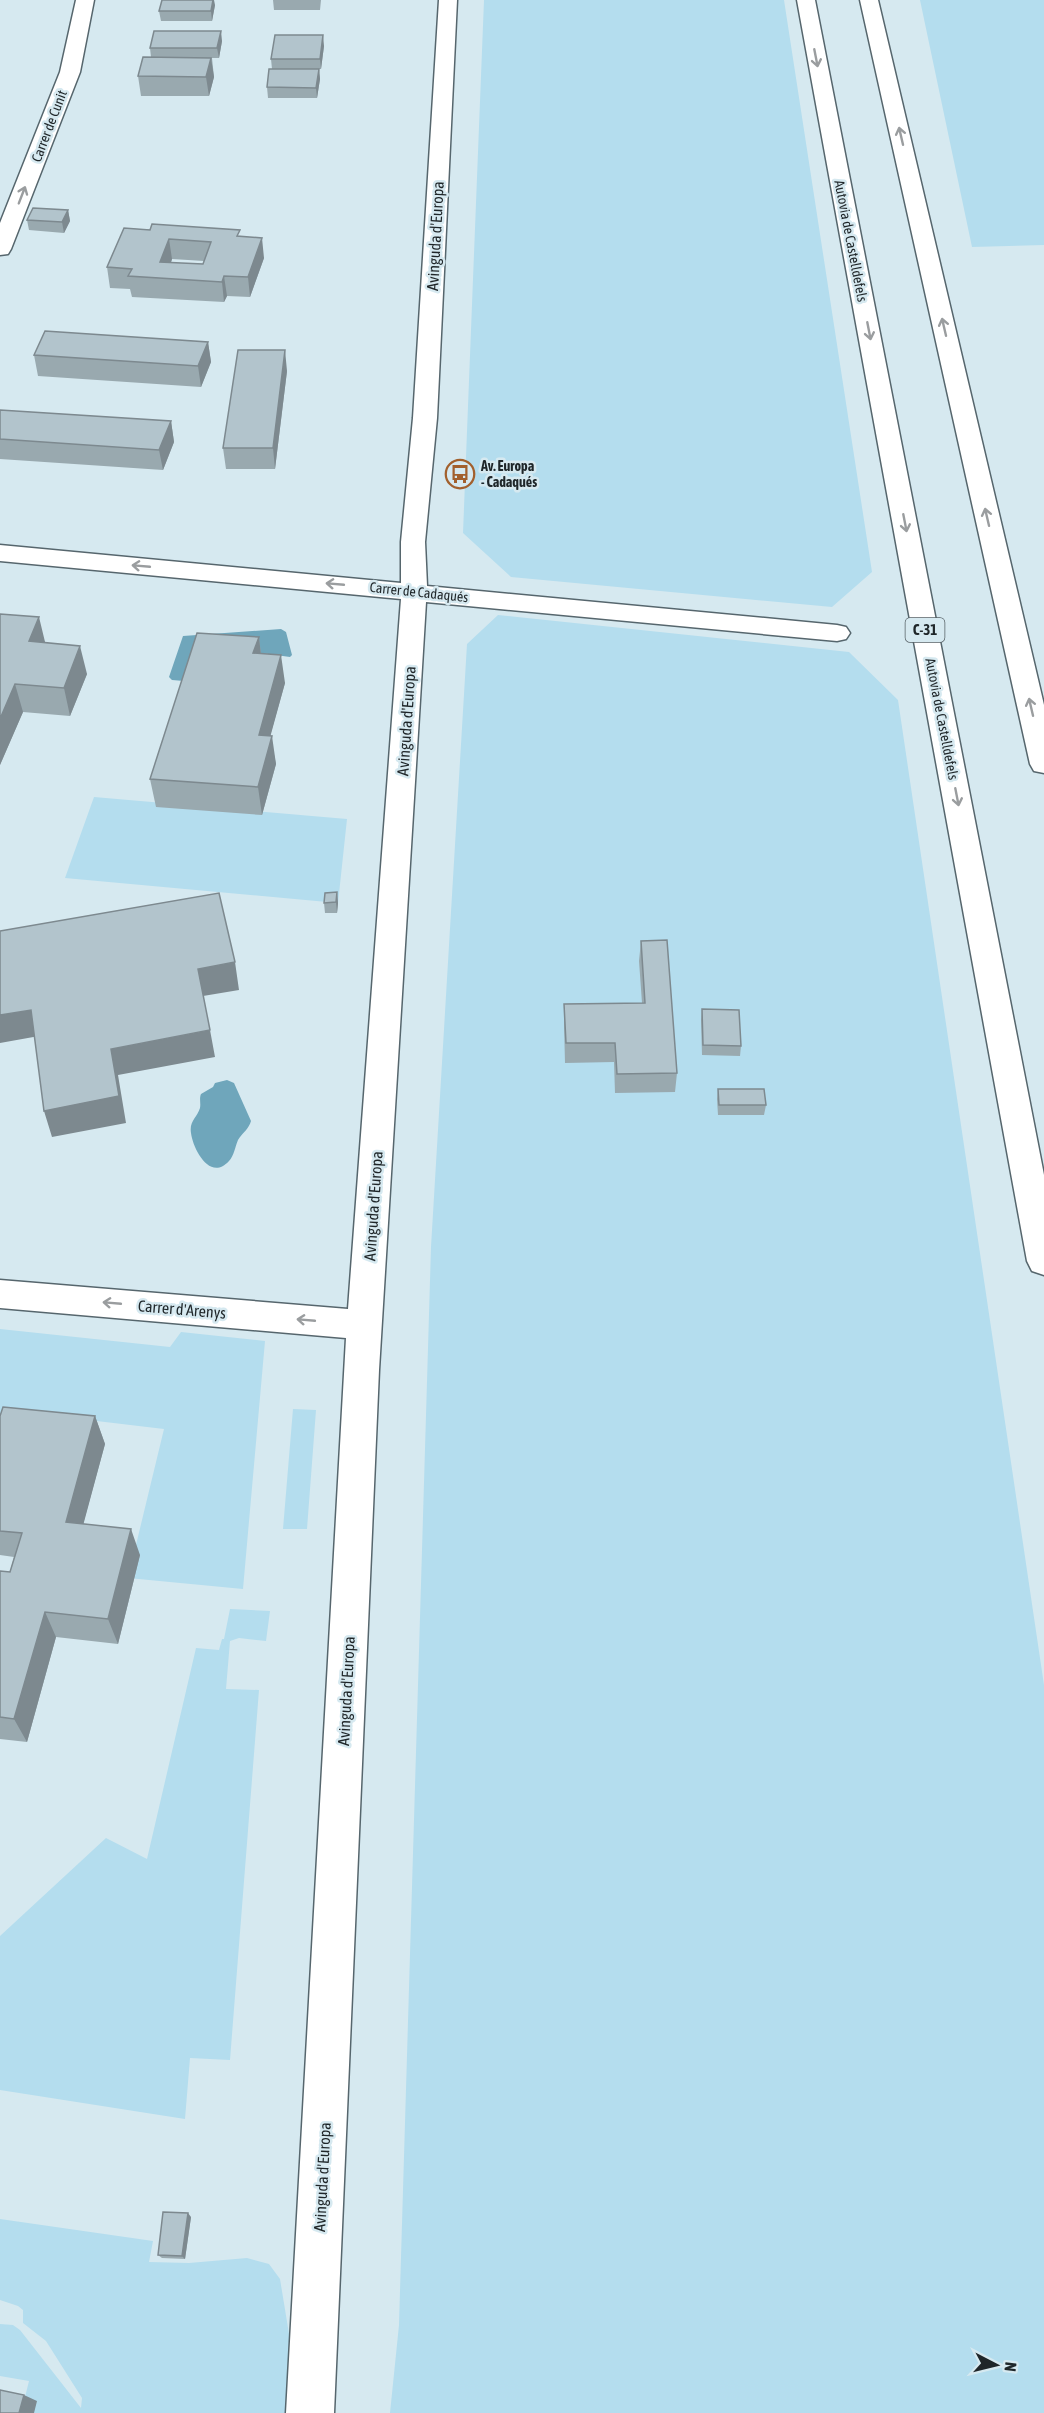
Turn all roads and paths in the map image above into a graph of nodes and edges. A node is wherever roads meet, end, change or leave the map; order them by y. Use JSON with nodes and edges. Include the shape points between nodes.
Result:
{"nodes":[{"id":1,"x":85,"y":0,"type":"edge"},
{"id":2,"x":448,"y":0,"type":"edge"},
{"id":3,"x":806,"y":0,"type":"edge"},
{"id":4,"x":870,"y":0,"type":"edge"},
{"id":5,"x":0,"y":249,"type":"edge"},
{"id":6,"x":0,"y":552,"type":"edge"},
{"id":7,"x":414,"y":591,"type":"junction"},
{"id":8,"x":837,"y":633,"type":"dead end"},
{"id":9,"x":1044,"y":764,"type":"edge"},
{"id":10,"x":1044,"y":1261,"type":"edge"},
{"id":11,"x":0,"y":1294,"type":"edge"},
{"id":12,"x":364,"y":1325,"type":"junction"},
{"id":13,"x":310,"y":2413,"type":"edge"}],
"edges":[{"from":5,"to":1,"type":"main road","name":"Carrer de Cunit","one_way":true,"via":[[70,72]]},
{"from":2,"to":7,"type":"main road","name":"Avinguda d'Europa","via":[[425,418],[413,542]]},
{"from":3,"to":10,"type":"main road","name":"Autovia de Castelldefels","number":"C-31","one_way":true},
{"from":9,"to":4,"type":"main road","one_way":true},
{"from":7,"to":6,"type":"main road","name":"Carrer de Cadaqués","one_way":true},
{"from":7,"to":8,"type":"main road","name":"Carrer de Cadaqués"},
{"from":7,"to":12,"type":"main road","name":"Avinguda d'Europa"},
{"from":12,"to":11,"type":"main road","name":"Carrer d'Arenys","one_way":true},
{"from":12,"to":13,"type":"main road","name":"Avinguda d'Europa"}]}
